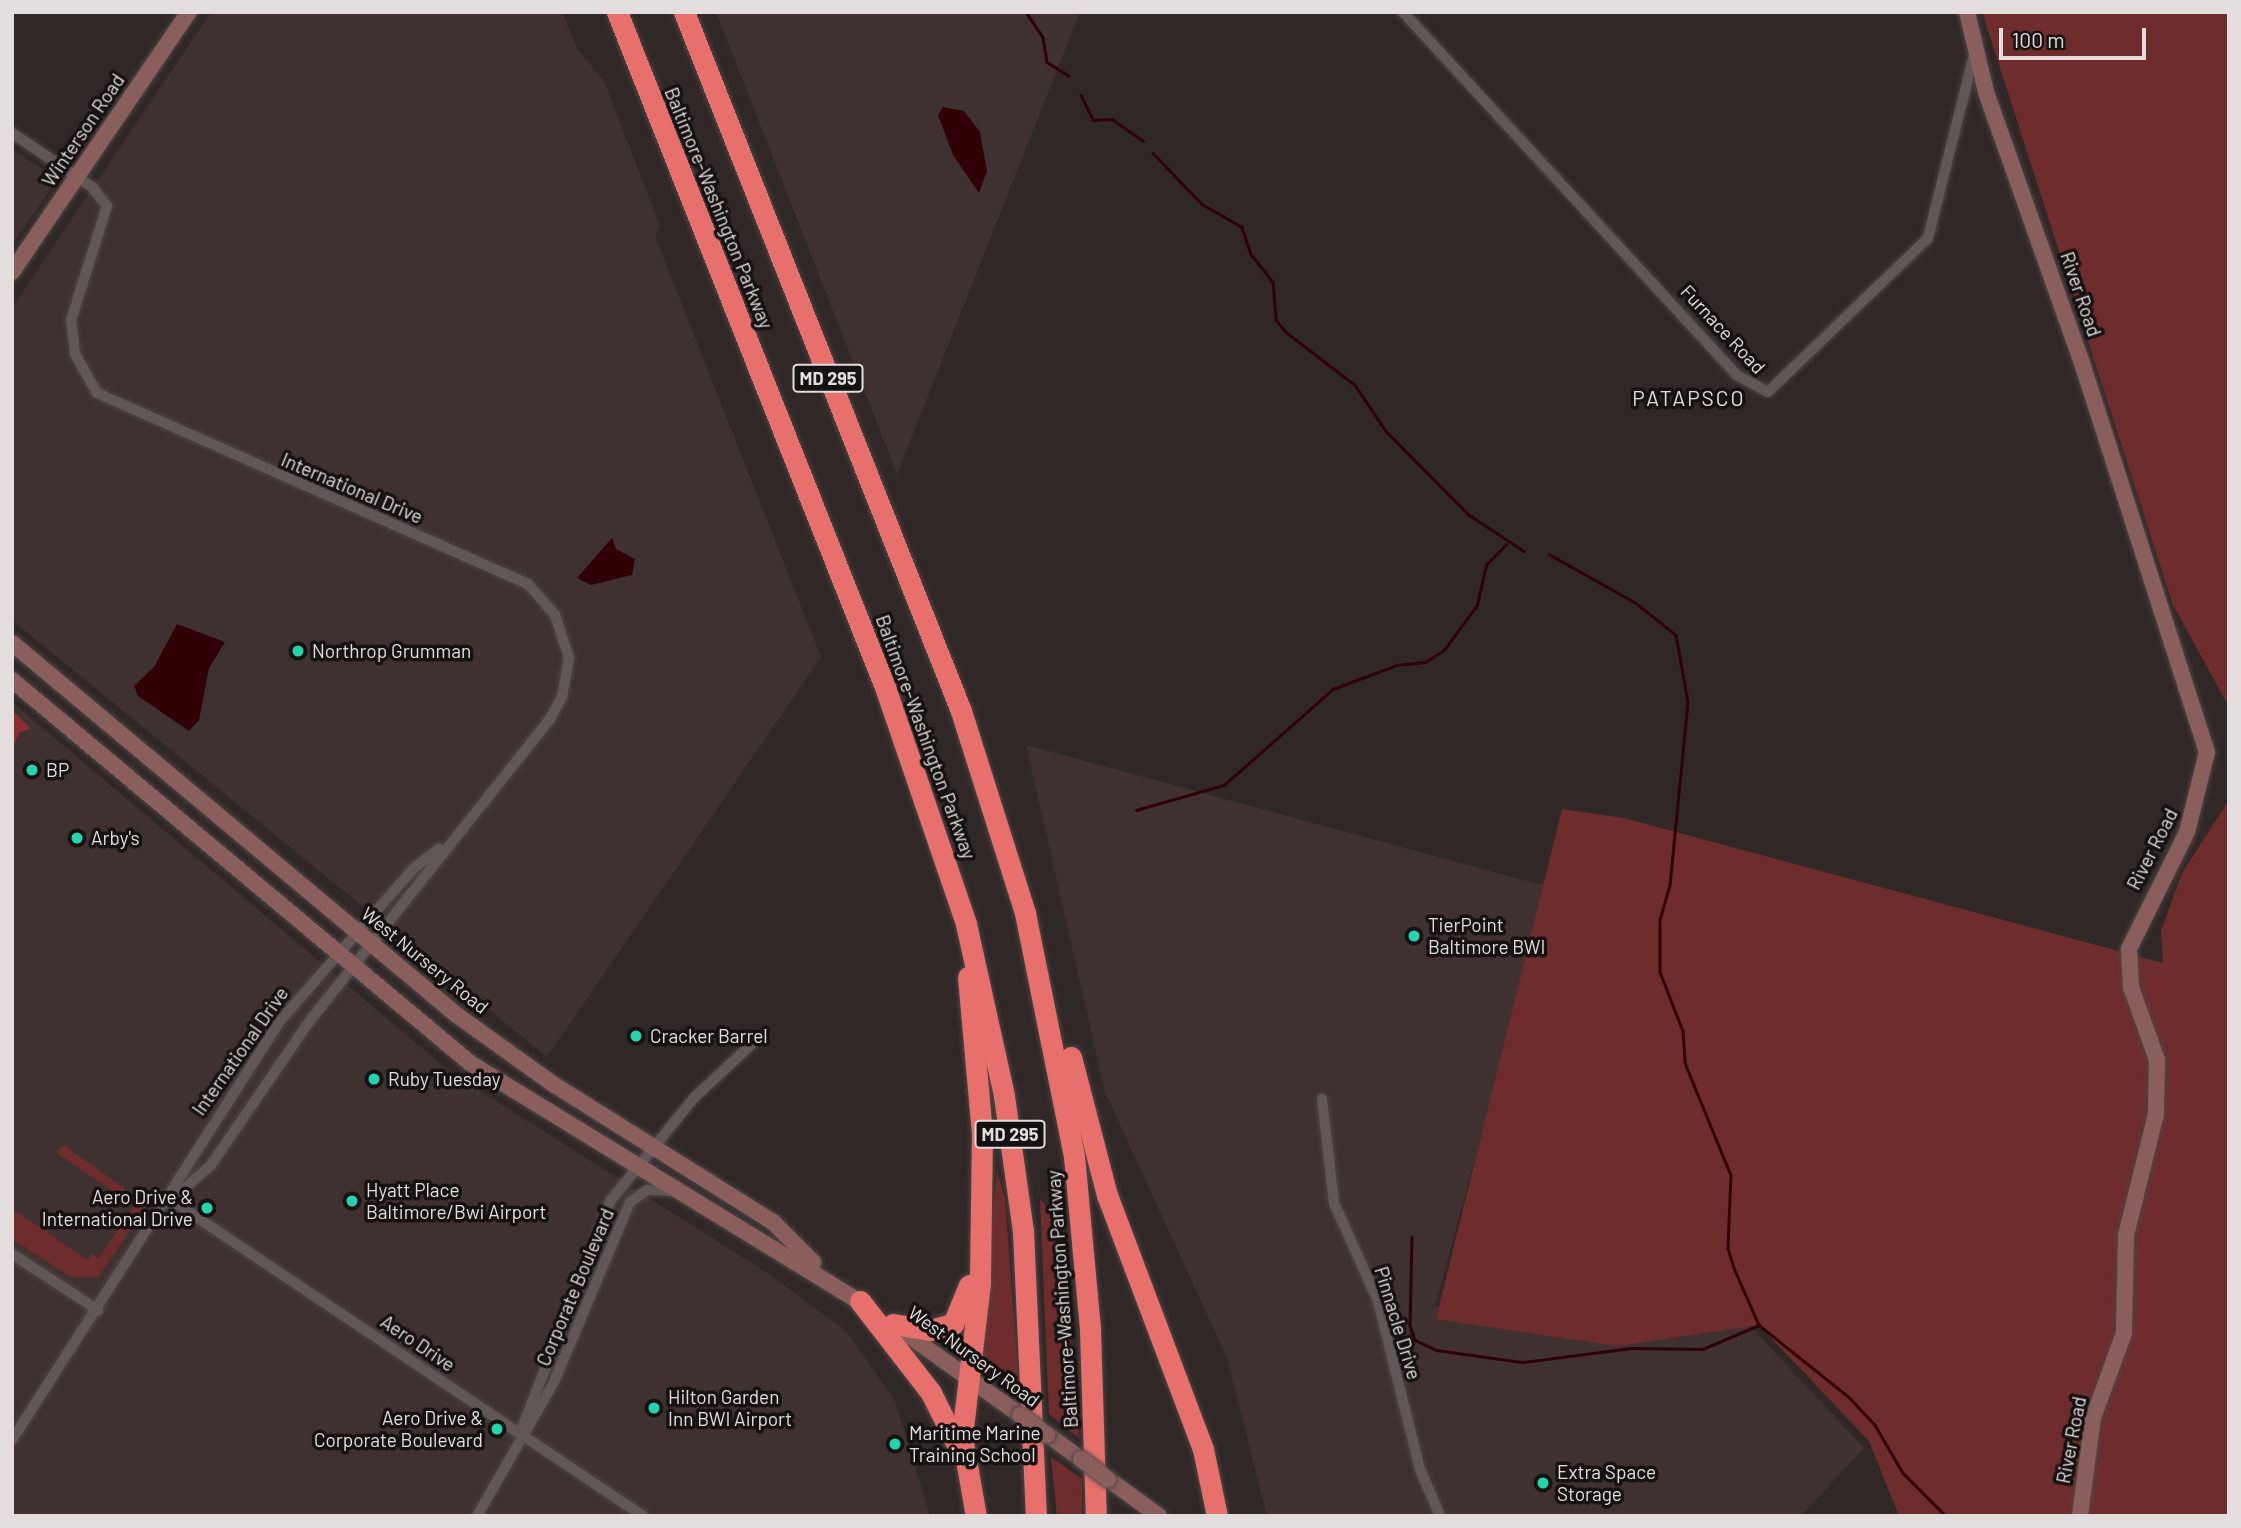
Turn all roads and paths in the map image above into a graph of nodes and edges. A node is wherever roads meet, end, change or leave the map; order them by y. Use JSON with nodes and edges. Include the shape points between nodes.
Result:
{"nodes":[{"id":1,"x":189,"y":12,"type":"edge"},
{"id":2,"x":617,"y":12,"type":"edge"},
{"id":3,"x":1403,"y":12,"type":"edge"},
{"id":4,"x":1967,"y":12,"type":"edge"},
{"id":5,"x":685,"y":17,"type":"edge"},
{"id":6,"x":1975,"y":55,"type":"junction"},
{"id":7,"x":12,"y":133,"type":"edge"},
{"id":8,"x":77,"y":177,"type":"junction"},
{"id":9,"x":12,"y":272,"type":"edge"},
{"id":10,"x":12,"y":643,"type":"edge"},
{"id":11,"x":12,"y":680,"type":"edge"},
{"id":12,"x":912,"y":765,"type":"junction"},
{"id":13,"x":1002,"y":831,"type":"junction"},
{"id":14,"x":444,"y":845,"type":"junction"},
{"id":15,"x":356,"y":932,"type":"junction"},
{"id":16,"x":373,"y":946,"type":"junction"},
{"id":17,"x":337,"y":953,"type":"junction"},
{"id":18,"x":355,"y":969,"type":"junction"},
{"id":19,"x":756,"y":1040,"type":"dead end"},
{"id":20,"x":1322,"y":1099,"type":"dead end"},
{"id":21,"x":653,"y":1147,"type":"junction"},
{"id":22,"x":637,"y":1166,"type":"junction"},
{"id":23,"x":683,"y":1192,"type":"junction"},
{"id":24,"x":171,"y":1200,"type":"junction"},
{"id":25,"x":773,"y":1222,"type":"junction"},
{"id":26,"x":978,"y":1227,"type":"junction"},
{"id":27,"x":12,"y":1254,"type":"edge"},
{"id":28,"x":832,"y":1281,"type":"junction"},
{"id":29,"x":860,"y":1301,"type":"junction"},
{"id":30,"x":98,"y":1310,"type":"junction"},
{"id":31,"x":893,"y":1324,"type":"junction"},
{"id":32,"x":967,"y":1377,"type":"junction"},
{"id":33,"x":520,"y":1433,"type":"junction"},
{"id":34,"x":12,"y":1440,"type":"edge"},
{"id":35,"x":965,"y":1465,"type":"junction"},
{"id":36,"x":477,"y":1516,"type":"edge"},
{"id":37,"x":643,"y":1516,"type":"edge"},
{"id":38,"x":976,"y":1516,"type":"edge"},
{"id":39,"x":1036,"y":1516,"type":"edge"},
{"id":40,"x":1096,"y":1516,"type":"edge"},
{"id":41,"x":1159,"y":1516,"type":"edge"},
{"id":42,"x":1217,"y":1516,"type":"edge"},
{"id":43,"x":1440,"y":1516,"type":"edge"},
{"id":44,"x":2080,"y":1516,"type":"edge"}],
"edges":[{"from":1,"to":8,"type":"main road","name":"Winterson Road"},
{"from":2,"to":12,"type":"highway","name":"Baltimore-Washington Parkway","number":"MD 295"},
{"from":3,"to":6,"type":"street","name":"Furnace Road","via":[[1737,374],[1768,392],[1928,238]]},
{"from":4,"to":6,"type":"main road","name":"River Road"},
{"from":5,"to":13,"type":"highway","name":"Baltimore-Washington Parkway","number":"MD 295","via":[[961,711]]},
{"from":6,"to":44,"type":"main road","name":"River Road","via":[[2082,363],[2207,752],[2190,823],[2129,949],[2131,987],[2157,1060],[2156,1114],[2126,1235],[2124,1333],[2093,1418]]},
{"from":7,"to":8,"type":"street","name":"International Drive"},
{"from":8,"to":9,"type":"main road","name":"Winterson Road"},
{"from":8,"to":14,"type":"street","name":"International Drive","via":[[103,197],[108,216],[71,320],[75,354],[97,393],[508,574],[528,584],[555,615],[569,658],[562,697]]},
{"from":10,"to":15,"type":"main road","name":"West Nursery Road"},
{"from":11,"to":17,"type":"main road","name":"West Nursery Road"},
{"from":12,"to":26,"type":"highway","via":[[967,973],[982,1133]]},
{"from":12,"to":39,"type":"highway","name":"Baltimore-Washington Parkway","number":"MD 295","via":[[966,924],[1004,1096],[1023,1231]]},
{"from":13,"to":40,"type":"highway","name":"Baltimore-Washington Parkway","number":"MD 295","via":[[1047,1000],[1074,1156],[1090,1331]]},
{"from":13,"to":42,"type":"highway","via":[[1033,911],[1107,1195],[1203,1449]]},
{"from":14,"to":15,"type":"street","name":"International Drive"},
{"from":14,"to":16,"type":"street","name":"International Drive"},
{"from":15,"to":16,"type":"main road","name":"West Nursery Road"},
{"from":15,"to":17,"type":"street","name":"International Drive"},
{"from":16,"to":18,"type":"street","name":"International Drive"},
{"from":16,"to":21,"type":"main road","name":"West Nursery Road","via":[[499,1046]]},
{"from":17,"to":18,"type":"main road","name":"West Nursery Road"},
{"from":17,"to":24,"type":"street","name":"International Drive","via":[[232,1091],[197,1144]]},
{"from":18,"to":22,"type":"main road","name":"West Nursery Road","via":[[470,1063]]},
{"from":18,"to":24,"type":"street","name":"International Drive","via":[[311,1019],[211,1165]]},
{"from":19,"to":21,"type":"street","name":"Corporate Boulevard"},
{"from":20,"to":43,"type":"street","name":"Pinnacle Drive","via":[[1334,1203],[1378,1301],[1420,1469]]},
{"from":21,"to":22,"type":"street","name":"Corporate Boulevard"},
{"from":21,"to":25,"type":"main road","name":"West Nursery Road"},
{"from":22,"to":23,"type":"main road","name":"West Nursery Road"},
{"from":22,"to":25,"type":"main road","via":[[657,1165],[750,1223]]},
{"from":22,"to":33,"type":"street","name":"Corporate Boulevard","via":[[595,1237]]},
{"from":23,"to":28,"type":"main road","name":"West Nursery Road"},
{"from":23,"to":33,"type":"street","name":"Corporate Boulevard","via":[[647,1190],[630,1202],[554,1382]]},
{"from":24,"to":30,"type":"street","name":"International Drive"},
{"from":24,"to":33,"type":"street","name":"Aero Drive"},
{"from":25,"to":28,"type":"main road","name":"West Nursery Road"},
{"from":26,"to":31,"type":"highway","via":[[967,1299],[953,1324],[941,1330]]},
{"from":26,"to":32,"type":"highway","via":[[980,1283]]},
{"from":27,"to":30,"type":"street"},
{"from":28,"to":29,"type":"main road","name":"West Nursery Road"},
{"from":29,"to":31,"type":"main road","name":"West Nursery Road"},
{"from":29,"to":35,"type":"highway","via":[[931,1393]]},
{"from":30,"to":34,"type":"street","name":"International Drive"},
{"from":31,"to":32,"type":"main road","name":"West Nursery Road"},
{"from":32,"to":35,"type":"highway"},
{"from":32,"to":41,"type":"main road","name":"West Nursery Road","bridge":true},
{"from":33,"to":36,"type":"street","name":"Corporate Boulevard"},
{"from":33,"to":37,"type":"street","name":"Aero Drive"},
{"from":35,"to":38,"type":"highway"}]}
